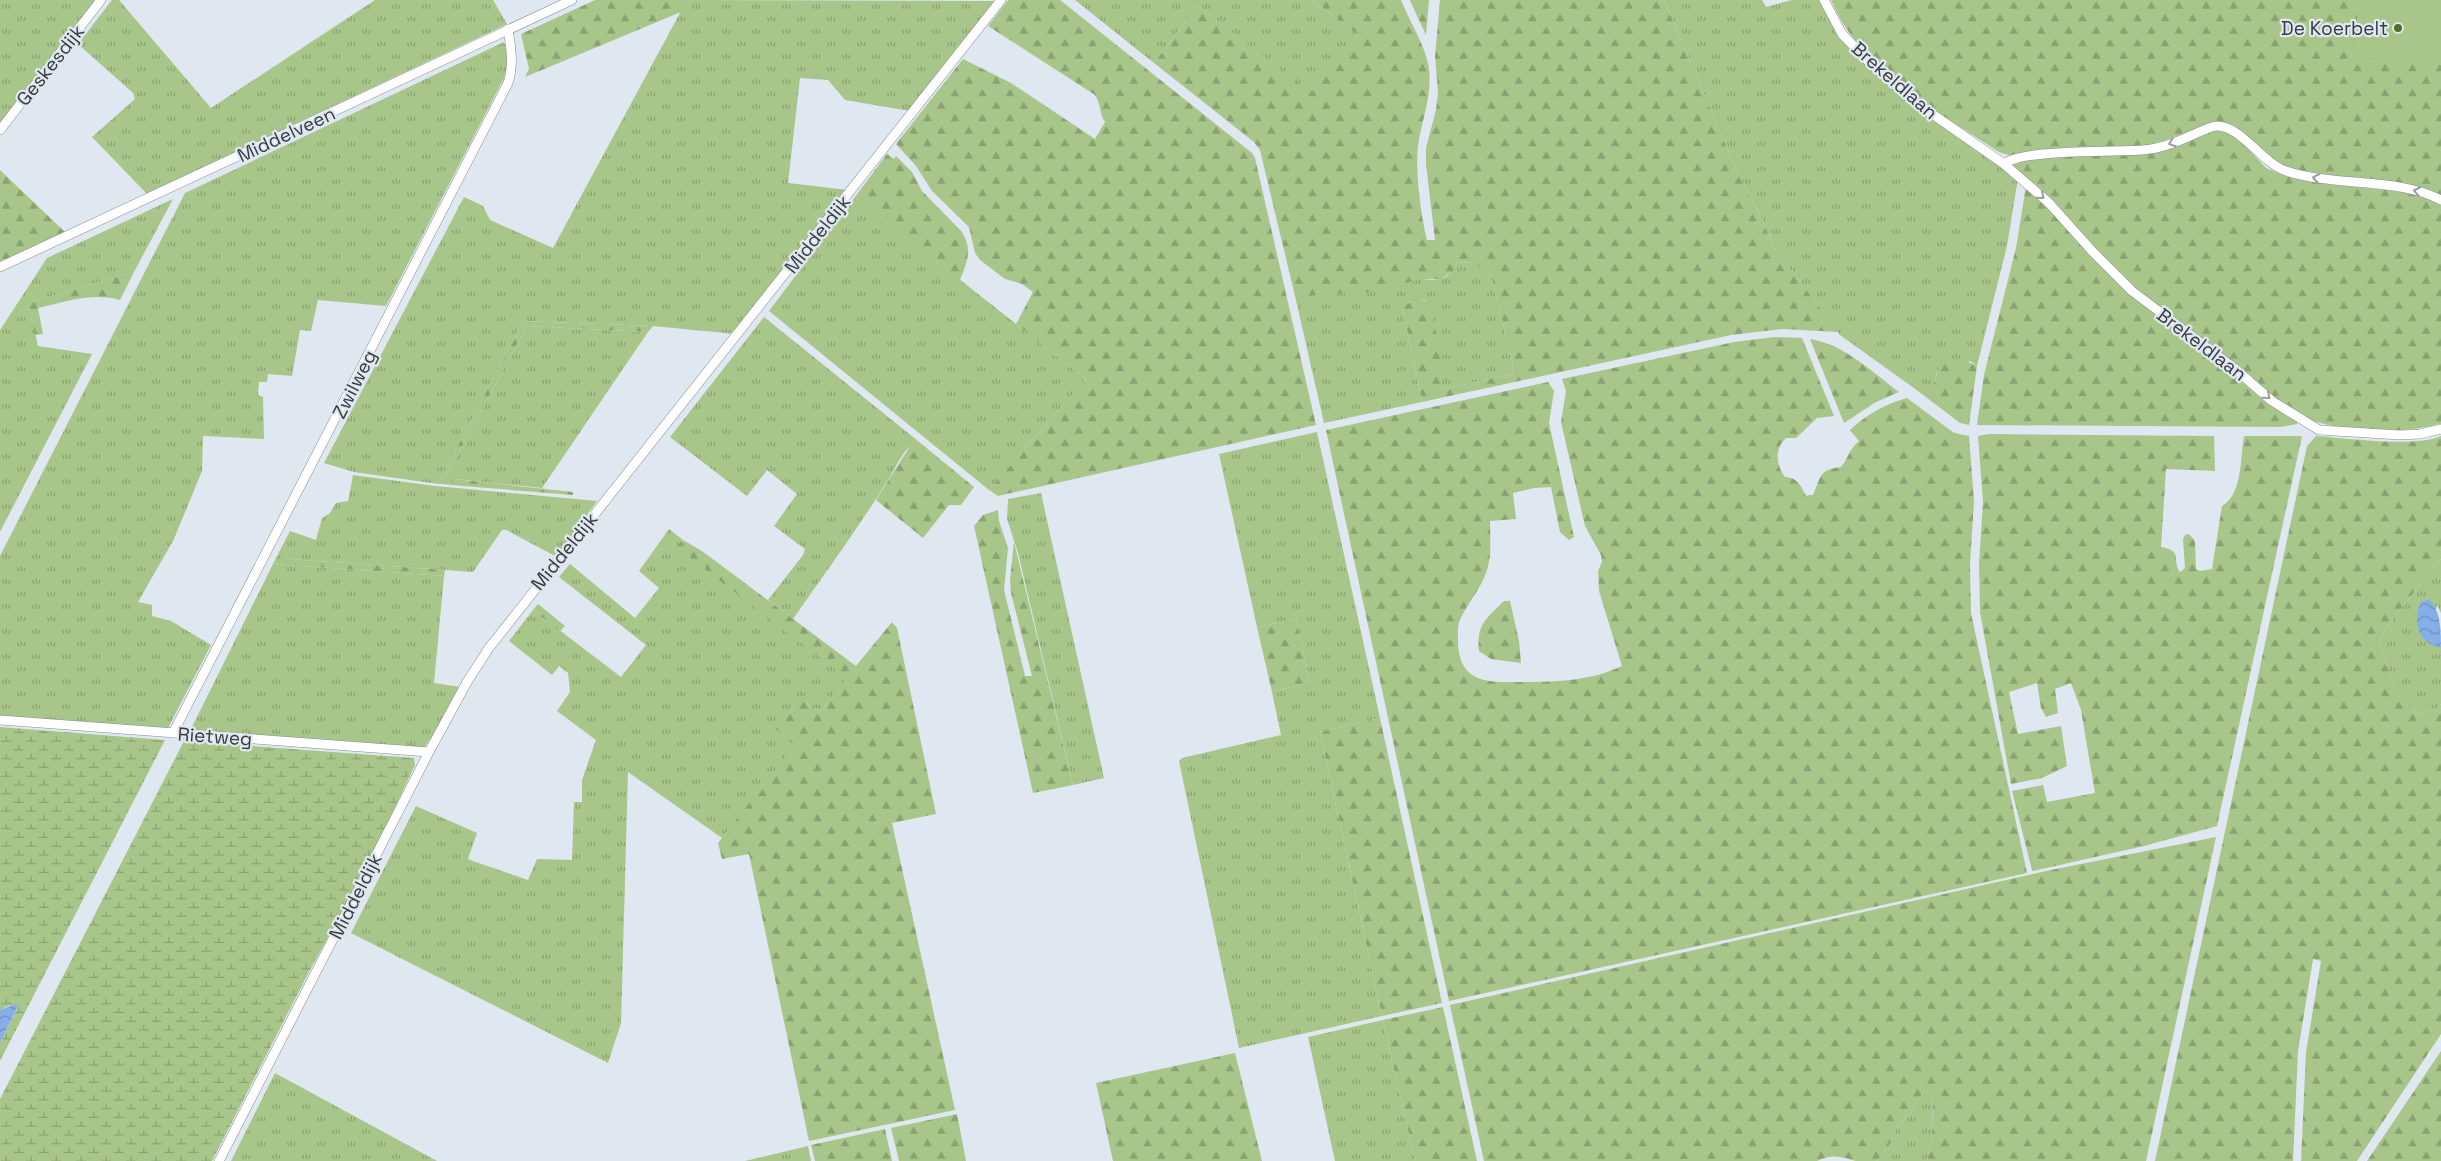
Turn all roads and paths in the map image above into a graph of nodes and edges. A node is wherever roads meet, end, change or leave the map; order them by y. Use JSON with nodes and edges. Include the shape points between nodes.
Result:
{"nodes":[{"id":1,"x":101,"y":0,"type":"edge"},
{"id":2,"x":572,"y":0,"type":"edge"},
{"id":3,"x":1001,"y":0,"type":"edge"},
{"id":4,"x":1824,"y":0,"type":"edge"},
{"id":5,"x":508,"y":29,"type":"junction"},
{"id":6,"x":0,"y":130,"type":"edge"},
{"id":7,"x":2004,"y":164,"type":"junction"},
{"id":8,"x":2441,"y":200,"type":"edge"},
{"id":9,"x":0,"y":267,"type":"edge"},
{"id":10,"x":2441,"y":429,"type":"edge"},
{"id":11,"x":0,"y":720,"type":"edge"},
{"id":12,"x":173,"y":733,"type":"junction"},
{"id":13,"x":429,"y":752,"type":"junction"},
{"id":14,"x":219,"y":1161,"type":"edge"}],
"edges":[{"from":1,"to":6,"type":"street","name":"Geskesdijk"},
{"from":2,"to":5,"type":"street","name":"Middelveen"},
{"from":3,"to":13,"type":"street","name":"Middeldijk","via":[[510,620],[467,682]]},
{"from":4,"to":7,"type":"street","name":"Brekeldlaan","via":[[1842,34],[1872,65],[1908,97]]},
{"from":5,"to":9,"type":"street","name":"Middelveen"},
{"from":5,"to":12,"type":"street","name":"Zwilweg","via":[[512,57],[508,83]]},
{"from":8,"to":7,"type":"street","one_way":true,"via":[[2418,191],[2333,181],[2287,171],[2268,162],[2234,131],[2217,126],[2152,149],[2056,153],[2010,159]]},
{"from":7,"to":10,"type":"street","name":"Brekeldlaan","one_way":true,"via":[[2049,203],[2132,291],[2272,401],[2319,430],[2400,435]]},
{"from":11,"to":12,"type":"street","name":"Rietweg"},
{"from":12,"to":13,"type":"street","name":"Rietweg"},
{"from":13,"to":14,"type":"street","name":"Middeldijk"}]}
